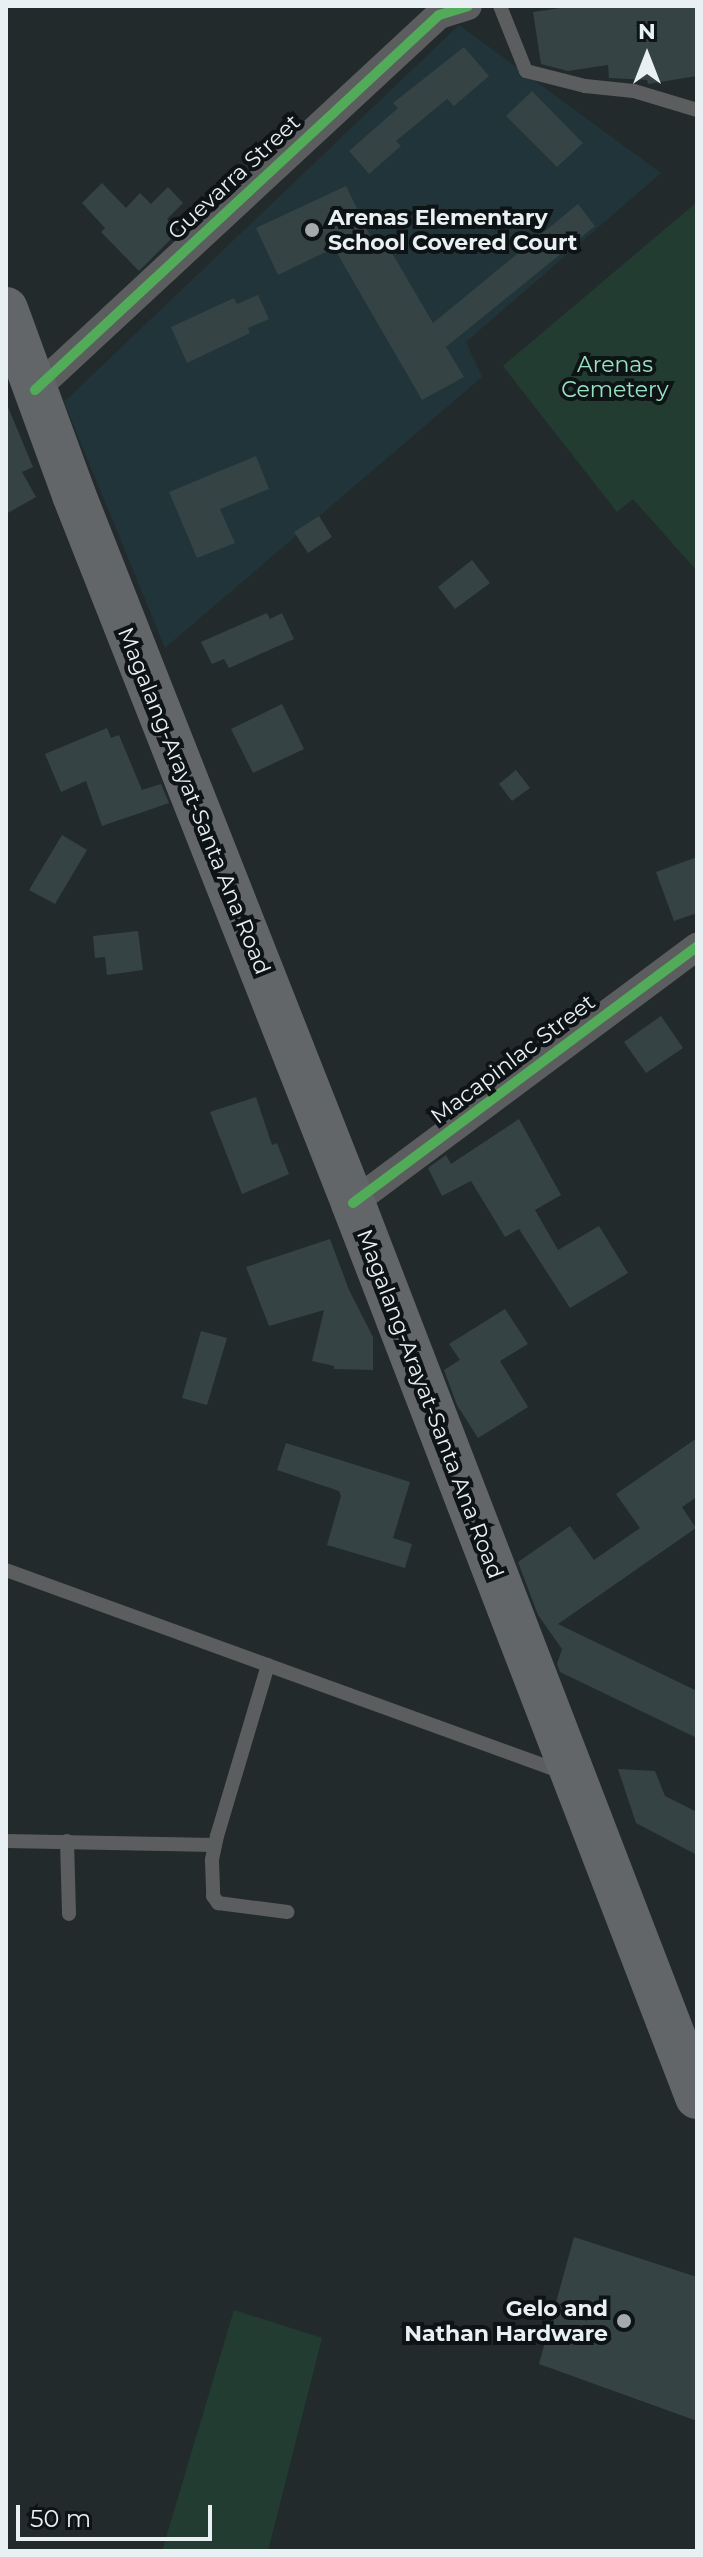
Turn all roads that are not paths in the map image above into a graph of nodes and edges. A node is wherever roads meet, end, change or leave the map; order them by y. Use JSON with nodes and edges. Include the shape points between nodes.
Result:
{"nodes":[{"id":1,"x":468,"y":6,"type":"edge"},
{"id":2,"x":500,"y":6,"type":"edge"},
{"id":3,"x":697,"y":110,"type":"edge"},
{"id":4,"x":6,"y":309,"type":"edge"},
{"id":5,"x":35,"y":390,"type":"junction"},
{"id":6,"x":697,"y":947,"type":"edge"},
{"id":7,"x":353,"y":1203,"type":"junction"},
{"id":8,"x":6,"y":1570,"type":"edge"},
{"id":9,"x":268,"y":1665,"type":"junction"},
{"id":10,"x":573,"y":1776,"type":"junction"},
{"id":11,"x":6,"y":1841,"type":"edge"},
{"id":12,"x":67,"y":1841,"type":"junction"},
{"id":13,"x":215,"y":1845,"type":"junction"},
{"id":14,"x":287,"y":1912,"type":"dead end"},
{"id":15,"x":69,"y":1914,"type":"dead end"},
{"id":16,"x":697,"y":2097,"type":"edge"}],
"edges":[{"from":1,"to":5,"type":"street","name":"Guevarra Street","via":[[439,15]]},
{"from":2,"to":3,"type":"lane","via":[[526,71],[537,77],[634,91]]},
{"from":4,"to":5,"type":"main road","name":"Magalang-Arayat-Santa Ana Road"},
{"from":5,"to":7,"type":"main road","name":"Magalang-Arayat-Santa Ana Road"},
{"from":6,"to":7,"type":"street","name":"Macapinlac Street"},
{"from":7,"to":10,"type":"main road","name":"Magalang-Arayat-Santa Ana Road"},
{"from":8,"to":9,"type":"lane"},
{"from":9,"to":10,"type":"lane"},
{"from":9,"to":13,"type":"lane"},
{"from":10,"to":16,"type":"main road","name":"Magalang-Arayat-Santa Ana Road"},
{"from":11,"to":12,"type":"lane"},
{"from":12,"to":13,"type":"lane"},
{"from":12,"to":15,"type":"lane"},
{"from":13,"to":14,"type":"lane","via":[[213,1896],[218,1903]]}]}
